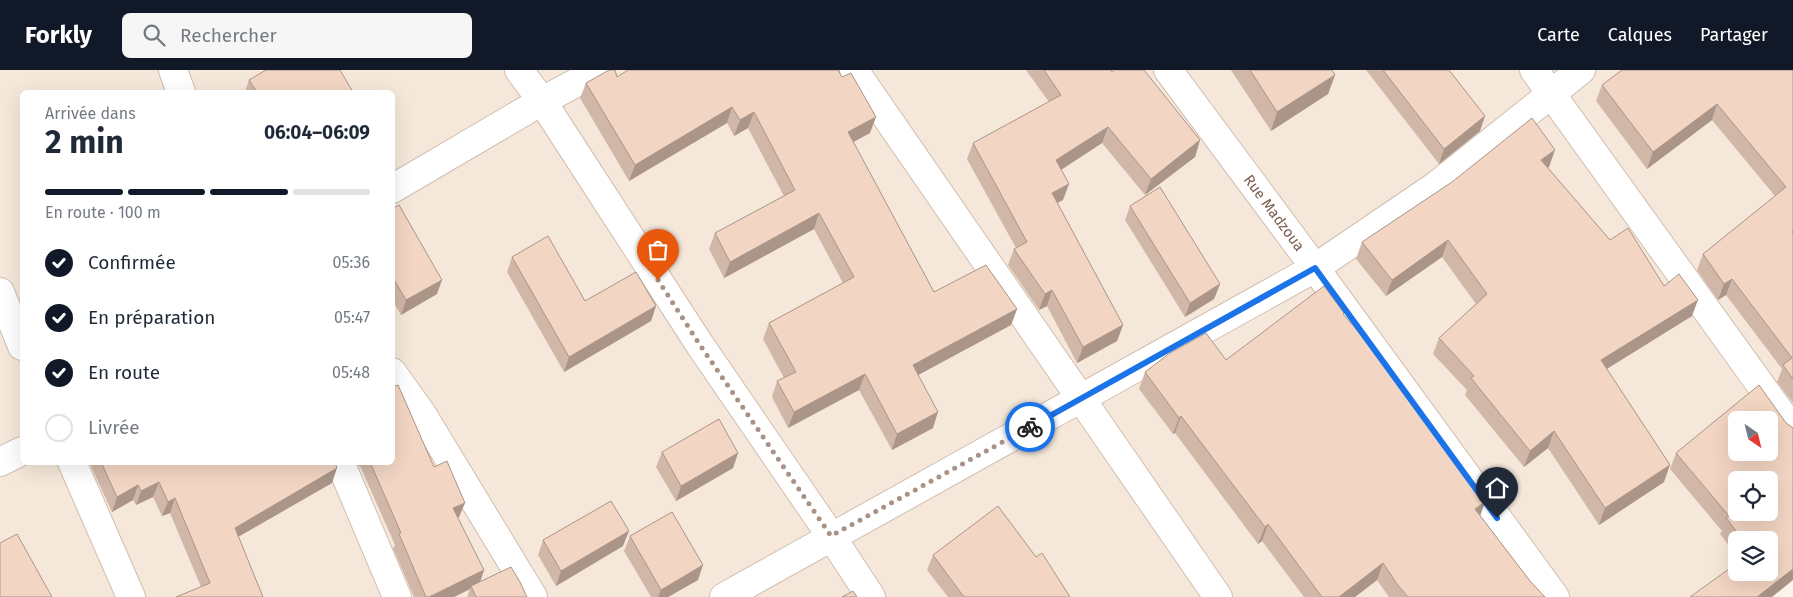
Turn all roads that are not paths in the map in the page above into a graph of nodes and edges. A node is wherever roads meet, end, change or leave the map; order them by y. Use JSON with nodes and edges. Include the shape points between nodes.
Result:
{"nodes":[{"id":1,"x":173,"y":70,"type":"edge"},
{"id":2,"x":519,"y":70,"type":"edge"},
{"id":3,"x":600,"y":70,"type":"edge"},
{"id":4,"x":854,"y":70,"type":"edge"},
{"id":5,"x":1168,"y":70,"type":"edge"},
{"id":6,"x":1534,"y":70,"type":"edge"},
{"id":7,"x":1581,"y":70,"type":"edge"},
{"id":8,"x":180,"y":90,"type":"edge"},
{"id":9,"x":1552,"y":93,"type":"junction"},
{"id":10,"x":542,"y":101,"type":"junction"},
{"id":11,"x":395,"y":187,"type":"edge"},
{"id":12,"x":1315,"y":268,"type":"junction"},
{"id":13,"x":0,"y":292,"type":"edge"},
{"id":14,"x":20,"y":341,"type":"edge"},
{"id":15,"x":395,"y":376,"type":"edge"},
{"id":16,"x":1080,"y":399,"type":"junction"},
{"id":17,"x":1793,"y":430,"type":"edge"},
{"id":18,"x":20,"y":452,"type":"edge"},
{"id":19,"x":0,"y":462,"type":"edge"},
{"id":20,"x":73,"y":465,"type":"edge"},
{"id":21,"x":341,"y":465,"type":"edge"},
{"id":22,"x":831,"y":536,"type":"junction"},
{"id":23,"x":131,"y":597,"type":"edge"},
{"id":24,"x":397,"y":597,"type":"edge"},
{"id":25,"x":533,"y":597,"type":"edge"},
{"id":26,"x":724,"y":597,"type":"edge"},
{"id":27,"x":871,"y":597,"type":"edge"},
{"id":28,"x":1218,"y":597,"type":"edge"},
{"id":29,"x":1555,"y":597,"type":"edge"}],
"edges":[{"from":1,"to":8,"type":"street"},
{"from":2,"to":10,"type":"street"},
{"from":3,"to":10,"type":"street"},
{"from":4,"to":16,"type":"street"},
{"from":5,"to":12,"type":"street","name":"Rue Madzoua"},
{"from":6,"to":9,"type":"street"},
{"from":7,"to":9,"type":"street"},
{"from":9,"to":12,"type":"street","via":[[1437,185]]},
{"from":9,"to":17,"type":"street"},
{"from":10,"to":11,"type":"street"},
{"from":10,"to":22,"type":"street","via":[[700,345]]},
{"from":12,"to":16,"type":"street"},
{"from":12,"to":29,"type":"street","name":"Rue Madzoua"},
{"from":13,"to":14,"type":"street"},
{"from":15,"to":25,"type":"street","via":[[422,414]]},
{"from":16,"to":22,"type":"street"},
{"from":16,"to":28,"type":"street"},
{"from":18,"to":19,"type":"street"},
{"from":20,"to":23,"type":"street"},
{"from":21,"to":24,"type":"street"},
{"from":22,"to":26,"type":"street"},
{"from":22,"to":27,"type":"street"}]}
